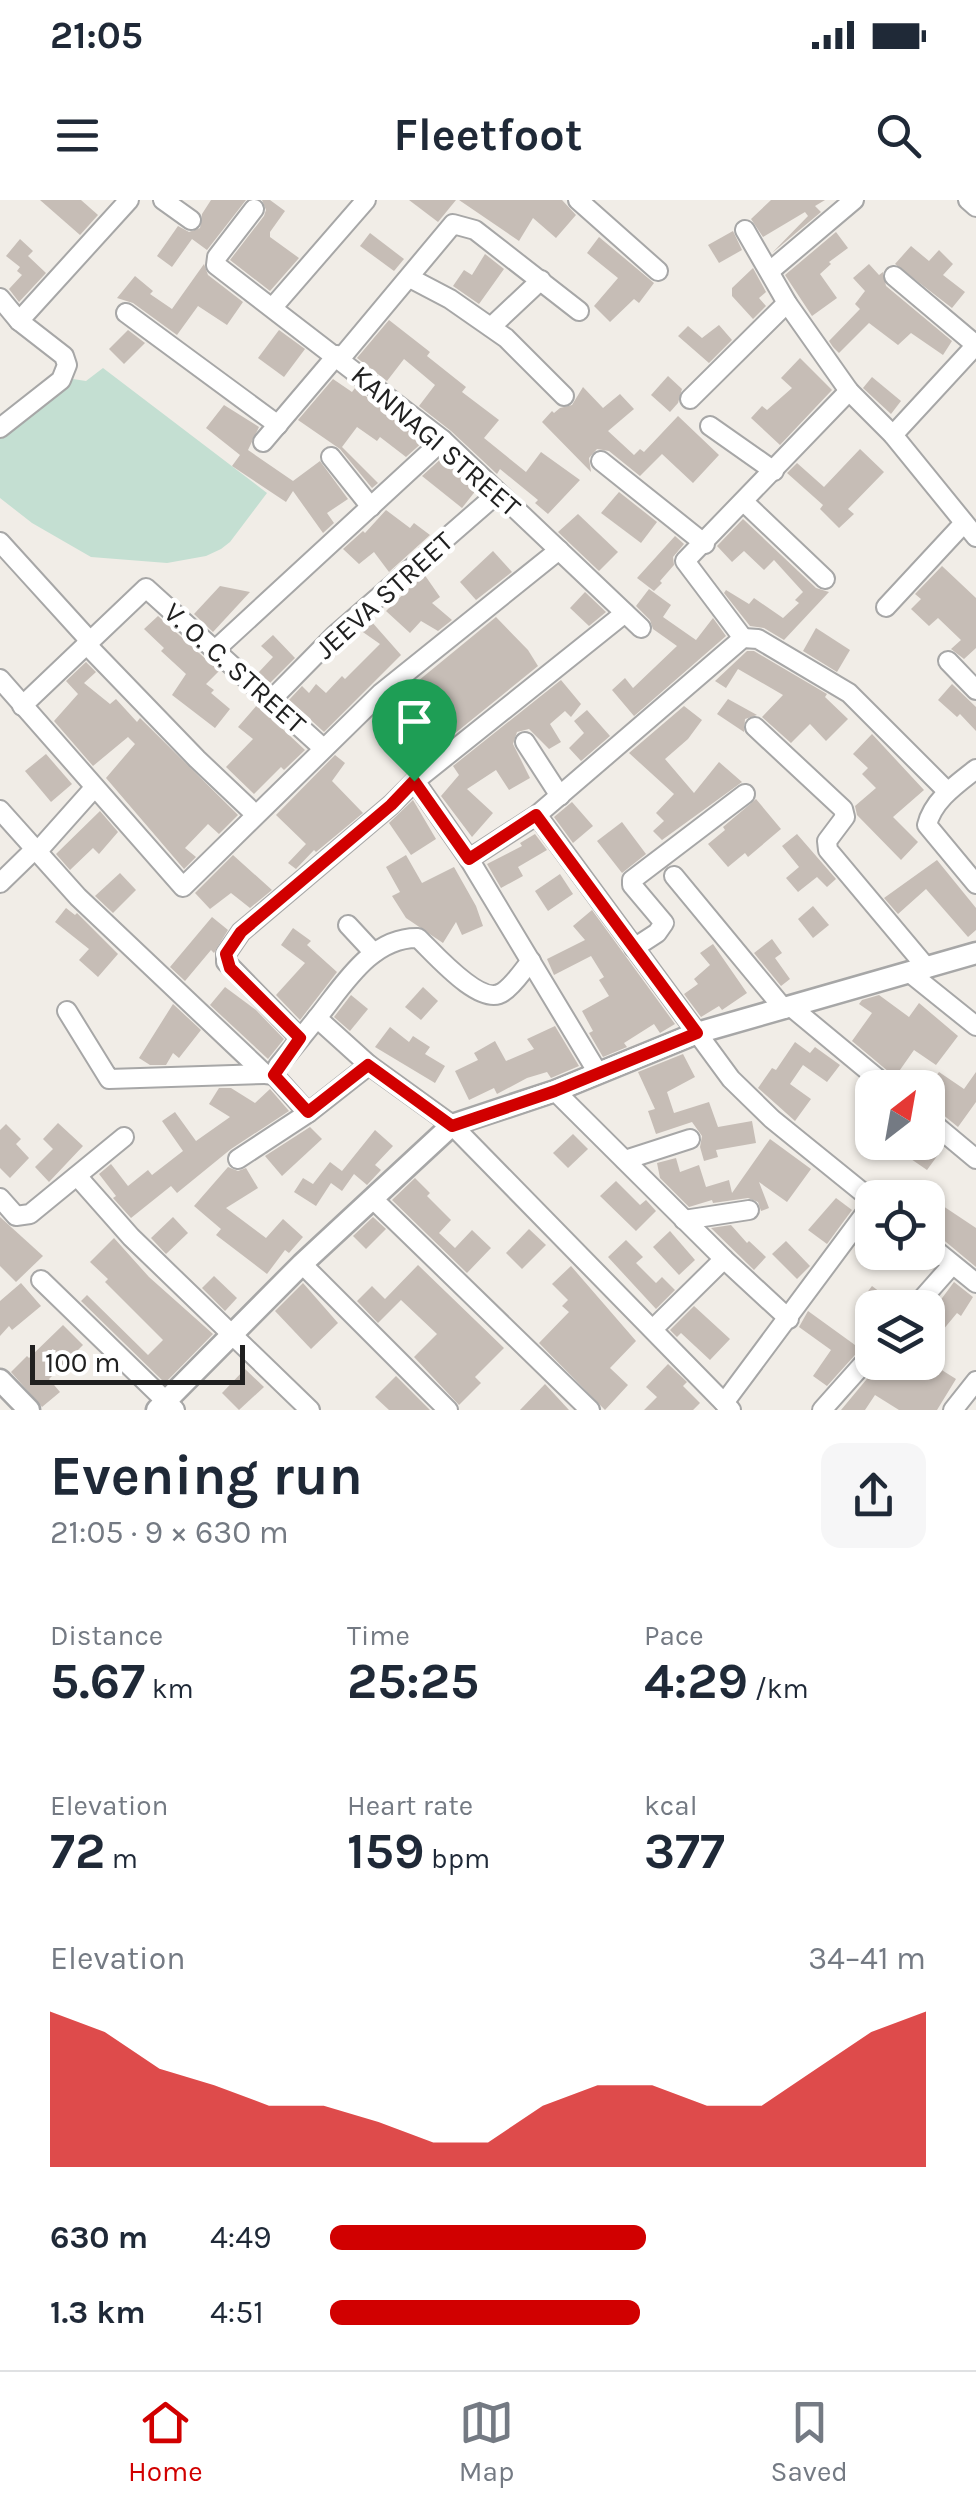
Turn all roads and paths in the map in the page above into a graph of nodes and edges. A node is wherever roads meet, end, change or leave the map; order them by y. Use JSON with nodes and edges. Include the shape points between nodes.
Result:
{"nodes":[{"id":1,"x":129,"y":200,"type":"edge"},
{"id":2,"x":163,"y":200,"type":"edge"},
{"id":3,"x":366,"y":200,"type":"edge"},
{"id":4,"x":578,"y":200,"type":"edge"},
{"id":5,"x":854,"y":200,"type":"edge"},
{"id":6,"x":968,"y":200,"type":"edge"},
{"id":7,"x":976,"y":207,"type":"edge"},
{"id":8,"x":254,"y":209,"type":"dead end"},
{"id":9,"x":191,"y":220,"type":"dead end"},
{"id":10,"x":745,"y":230,"type":"dead end"},
{"id":11,"x":658,"y":271,"type":"dead end"},
{"id":12,"x":770,"y":271,"type":"junction"},
{"id":13,"x":894,"y":276,"type":"dead end"},
{"id":14,"x":410,"y":278,"type":"junction"},
{"id":15,"x":541,"y":280,"type":"junction"},
{"id":16,"x":0,"y":298,"type":"edge"},
{"id":17,"x":787,"y":303,"type":"junction"},
{"id":18,"x":273,"y":308,"type":"junction"},
{"id":19,"x":579,"y":311,"type":"dead end"},
{"id":20,"x":126,"y":313,"type":"dead end"},
{"id":21,"x":20,"y":321,"type":"junction"},
{"id":22,"x":491,"y":327,"type":"junction"},
{"id":23,"x":976,"y":345,"type":"edge"},
{"id":24,"x":339,"y":357,"type":"junction"},
{"id":25,"x":849,"y":391,"type":"junction"},
{"id":26,"x":564,"y":396,"type":"dead end"},
{"id":27,"x":690,"y":398,"type":"dead end"},
{"id":28,"x":278,"y":425,"type":"junction"},
{"id":29,"x":710,"y":426,"type":"dead end"},
{"id":30,"x":0,"y":428,"type":"edge"},
{"id":31,"x":892,"y":435,"type":"junction"},
{"id":32,"x":442,"y":440,"type":"junction"},
{"id":33,"x":264,"y":442,"type":"dead end"},
{"id":34,"x":331,"y":457,"type":"dead end"},
{"id":35,"x":601,"y":461,"type":"dead end"},
{"id":36,"x":774,"y":471,"type":"junction"},
{"id":37,"x":498,"y":493,"type":"junction"},
{"id":38,"x":744,"y":502,"type":"junction"},
{"id":39,"x":371,"y":507,"type":"junction"},
{"id":40,"x":970,"y":530,"type":"edge"},
{"id":41,"x":0,"y":542,"type":"edge"},
{"id":42,"x":705,"y":544,"type":"junction"},
{"id":43,"x":559,"y":550,"type":"junction"},
{"id":44,"x":825,"y":579,"type":"dead end"},
{"id":45,"x":886,"y":607,"type":"dead end"},
{"id":46,"x":625,"y":612,"type":"junction"},
{"id":47,"x":641,"y":628,"type":"dead end"},
{"id":48,"x":744,"y":638,"type":"junction"},
{"id":49,"x":88,"y":642,"type":"junction"},
{"id":50,"x":216,"y":649,"type":"junction"},
{"id":51,"x":948,"y":661,"type":"dead end"},
{"id":52,"x":0,"y":679,"type":"edge"},
{"id":53,"x":976,"y":690,"type":"edge"},
{"id":54,"x":272,"y":700,"type":"junction"},
{"id":55,"x":22,"y":706,"type":"junction"},
{"id":56,"x":755,"y":727,"type":"dead end"},
{"id":57,"x":525,"y":742,"type":"dead end"},
{"id":58,"x":323,"y":748,"type":"junction"},
{"id":59,"x":976,"y":769,"type":"edge"},
{"id":60,"x":414,"y":781,"type":"junction"},
{"id":61,"x":94,"y":788,"type":"junction"},
{"id":62,"x":947,"y":791,"type":"junction"},
{"id":63,"x":745,"y":794,"type":"dead end"},
{"id":64,"x":560,"y":796,"type":"junction"},
{"id":65,"x":0,"y":810,"type":"edge"},
{"id":66,"x":255,"y":814,"type":"junction"},
{"id":67,"x":536,"y":815,"type":"junction"},
{"id":68,"x":36,"y":850,"type":"junction"},
{"id":69,"x":469,"y":859,"type":"junction"},
{"id":70,"x":674,"y":876,"type":"dead end"},
{"id":71,"x":0,"y":883,"type":"edge"},
{"id":72,"x":976,"y":884,"type":"edge"},
{"id":73,"x":348,"y":925,"type":"dead end"},
{"id":74,"x":634,"y":948,"type":"junction"},
{"id":75,"x":374,"y":953,"type":"junction"},
{"id":76,"x":976,"y":953,"type":"edge"},
{"id":77,"x":531,"y":961,"type":"junction"},
{"id":78,"x":919,"y":971,"type":"junction"},
{"id":79,"x":787,"y":1008,"type":"junction"},
{"id":80,"x":67,"y":1011,"type":"dead end"},
{"id":81,"x":317,"y":1018,"type":"junction"},
{"id":82,"x":976,"y":1026,"type":"edge"},
{"id":83,"x":697,"y":1033,"type":"junction"},
{"id":84,"x":300,"y":1038,"type":"junction"},
{"id":85,"x":368,"y":1065,"type":"junction"},
{"id":86,"x":866,"y":1070,"type":"edge"},
{"id":87,"x":270,"y":1074,"type":"junction"},
{"id":88,"x":598,"y":1074,"type":"junction"},
{"id":89,"x":555,"y":1091,"type":"junction"},
{"id":90,"x":308,"y":1112,"type":"junction"},
{"id":91,"x":452,"y":1126,"type":"junction"},
{"id":92,"x":945,"y":1133,"type":"edge"},
{"id":93,"x":124,"y":1137,"type":"dead end"},
{"id":94,"x":690,"y":1139,"type":"dead end"},
{"id":95,"x":238,"y":1159,"type":"dead end"},
{"id":96,"x":976,"y":1159,"type":"edge"},
{"id":97,"x":625,"y":1160,"type":"junction"},
{"id":98,"x":77,"y":1176,"type":"junction"},
{"id":99,"x":855,"y":1188,"type":"edge"},
{"id":100,"x":0,"y":1198,"type":"edge"},
{"id":101,"x":373,"y":1199,"type":"junction"},
{"id":102,"x":749,"y":1210,"type":"dead end"},
{"id":103,"x":684,"y":1220,"type":"junction"},
{"id":104,"x":855,"y":1226,"type":"edge"},
{"id":105,"x":945,"y":1258,"type":"edge"},
{"id":106,"x":724,"y":1260,"type":"junction"},
{"id":107,"x":302,"y":1264,"type":"junction"},
{"id":108,"x":952,"y":1264,"type":"junction"},
{"id":109,"x":42,"y":1280,"type":"dead end"},
{"id":110,"x":976,"y":1283,"type":"edge"},
{"id":111,"x":930,"y":1290,"type":"edge"},
{"id":112,"x":790,"y":1319,"type":"junction"},
{"id":113,"x":653,"y":1329,"type":"junction"},
{"id":114,"x":232,"y":1334,"type":"junction"},
{"id":115,"x":855,"y":1373,"type":"edge"},
{"id":116,"x":0,"y":1380,"type":"edge"},
{"id":117,"x":976,"y":1382,"type":"edge"},
{"id":118,"x":728,"y":1406,"type":"edge"},
{"id":119,"x":166,"y":1407,"type":"edge"},
{"id":120,"x":30,"y":1410,"type":"edge"},
{"id":121,"x":310,"y":1410,"type":"edge"},
{"id":122,"x":448,"y":1410,"type":"edge"},
{"id":123,"x":590,"y":1410,"type":"edge"},
{"id":124,"x":822,"y":1410,"type":"edge"},
{"id":125,"x":953,"y":1410,"type":"edge"}],
"edges":[{"from":1,"to":21,"type":"street"},
{"from":2,"to":9,"type":"street"},
{"from":3,"to":18,"type":"street"},
{"from":4,"to":11,"type":"street"},
{"from":5,"to":12,"type":"street"},
{"from":6,"to":7,"type":"street"},
{"from":8,"to":18,"type":"street","name":"KANNAGI STREET","via":[[217,258],[220,268]]},
{"from":10,"to":12,"type":"street"},
{"from":12,"to":17,"type":"street"},
{"from":13,"to":23,"type":"street"},
{"from":14,"to":15,"type":"street","via":[[459,224]]},
{"from":14,"to":22,"type":"street"},
{"from":14,"to":24,"type":"street"},
{"from":15,"to":19,"type":"street"},
{"from":15,"to":22,"type":"street"},
{"from":16,"to":21,"type":"street"},
{"from":17,"to":25,"type":"street"},
{"from":17,"to":27,"type":"street"},
{"from":18,"to":24,"type":"street","name":"KANNAGI STREET"},
{"from":20,"to":28,"type":"street"},
{"from":21,"to":30,"type":"street","via":[[64,356],[66,372]]},
{"from":22,"to":26,"type":"street"},
{"from":23,"to":31,"type":"street"},
{"from":24,"to":28,"type":"street"},
{"from":24,"to":32,"type":"street","name":"KANNAGI STREET"},
{"from":25,"to":31,"type":"street"},
{"from":25,"to":36,"type":"street"},
{"from":28,"to":33,"type":"street"},
{"from":29,"to":36,"type":"street"},
{"from":31,"to":40,"type":"street"},
{"from":32,"to":37,"type":"street","name":"KANNAGI STREET"},
{"from":32,"to":39,"type":"street"},
{"from":34,"to":39,"type":"street"},
{"from":35,"to":42,"type":"street"},
{"from":36,"to":38,"type":"street"},
{"from":37,"to":43,"type":"street","name":"KANNAGI STREET"},
{"from":37,"to":54,"type":"street","name":"JEEVA STREET","via":[[335,635]]},
{"from":38,"to":42,"type":"street"},
{"from":38,"to":44,"type":"street"},
{"from":39,"to":50,"type":"street"},
{"from":40,"to":45,"type":"street"},
{"from":41,"to":49,"type":"street"},
{"from":42,"to":48,"type":"street","via":[[685,560]]},
{"from":43,"to":46,"type":"street","name":"KANNAGI STREET"},
{"from":43,"to":58,"type":"street"},
{"from":46,"to":47,"type":"street","name":"KANNAGI STREET"},
{"from":46,"to":60,"type":"street"},
{"from":48,"to":62,"type":"street","via":[[758,639],[849,693]]},
{"from":48,"to":64,"type":"street"},
{"from":49,"to":50,"type":"street","name":"V. O. C. STREET","via":[[146,588]]},
{"from":49,"to":55,"type":"street"},
{"from":49,"to":66,"type":"street"},
{"from":50,"to":54,"type":"street","name":"V. O. C. STREET"},
{"from":51,"to":53,"type":"street"},
{"from":52,"to":55,"type":"street"},
{"from":54,"to":58,"type":"street","name":"V. O. C. STREET"},
{"from":55,"to":61,"type":"street"},
{"from":56,"to":78,"type":"street","via":[[842,809],[845,817],[827,841],[828,850]]},
{"from":57,"to":64,"type":"street"},
{"from":58,"to":66,"type":"street"},
{"from":59,"to":62,"type":"street"},
{"from":60,"to":69,"type":"street"},
{"from":60,"to":84,"type":"street","via":[[241,932],[226,954],[230,968]]},
{"from":61,"to":66,"type":"street","via":[[183,887]]},
{"from":61,"to":68,"type":"street"},
{"from":62,"to":72,"type":"street","via":[[927,825]]},
{"from":63,"to":74,"type":"street","via":[[636,876],[632,885],[664,923]]},
{"from":64,"to":67,"type":"street"},
{"from":65,"to":68,"type":"street"},
{"from":67,"to":69,"type":"street"},
{"from":67,"to":74,"type":"street"},
{"from":68,"to":71,"type":"street"},
{"from":68,"to":87,"type":"street"},
{"from":69,"to":77,"type":"street"},
{"from":70,"to":79,"type":"street"},
{"from":73,"to":75,"type":"street"},
{"from":74,"to":83,"type":"street"},
{"from":75,"to":77,"type":"street","via":[[418,938],[488,996],[502,994]]},
{"from":75,"to":81,"type":"street"},
{"from":76,"to":78,"type":"street"},
{"from":77,"to":88,"type":"street"},
{"from":78,"to":79,"type":"street"},
{"from":78,"to":82,"type":"street"},
{"from":79,"to":83,"type":"street"},
{"from":79,"to":86,"type":"street"},
{"from":80,"to":87,"type":"street","via":[[109,1078]]},
{"from":81,"to":84,"type":"street"},
{"from":81,"to":85,"type":"street"},
{"from":83,"to":88,"type":"street"},
{"from":83,"to":99,"type":"street","via":[[772,1119]]},
{"from":84,"to":87,"type":"street"},
{"from":85,"to":90,"type":"street"},
{"from":85,"to":91,"type":"street"},
{"from":87,"to":90,"type":"street"},
{"from":88,"to":89,"type":"street"},
{"from":89,"to":91,"type":"street"},
{"from":89,"to":97,"type":"street"},
{"from":90,"to":95,"type":"street"},
{"from":91,"to":101,"type":"street"},
{"from":91,"to":113,"type":"street"},
{"from":92,"to":96,"type":"street"},
{"from":93,"to":98,"type":"street"},
{"from":94,"to":97,"type":"street"},
{"from":97,"to":103,"type":"street"},
{"from":98,"to":100,"type":"street","via":[[23,1217]]},
{"from":98,"to":114,"type":"street"},
{"from":101,"to":107,"type":"street"},
{"from":101,"to":123,"type":"street"},
{"from":102,"to":103,"type":"street"},
{"from":103,"to":106,"type":"street"},
{"from":104,"to":112,"type":"street"},
{"from":105,"to":108,"type":"street"},
{"from":106,"to":112,"type":"street"},
{"from":106,"to":113,"type":"street"},
{"from":107,"to":114,"type":"street"},
{"from":107,"to":122,"type":"street"},
{"from":108,"to":110,"type":"street"},
{"from":108,"to":111,"type":"street"},
{"from":109,"to":119,"type":"street"},
{"from":112,"to":118,"type":"street"},
{"from":113,"to":118,"type":"street"},
{"from":114,"to":119,"type":"street"},
{"from":114,"to":121,"type":"street"},
{"from":115,"to":124,"type":"street"},
{"from":116,"to":120,"type":"street"},
{"from":117,"to":125,"type":"street"}]}
